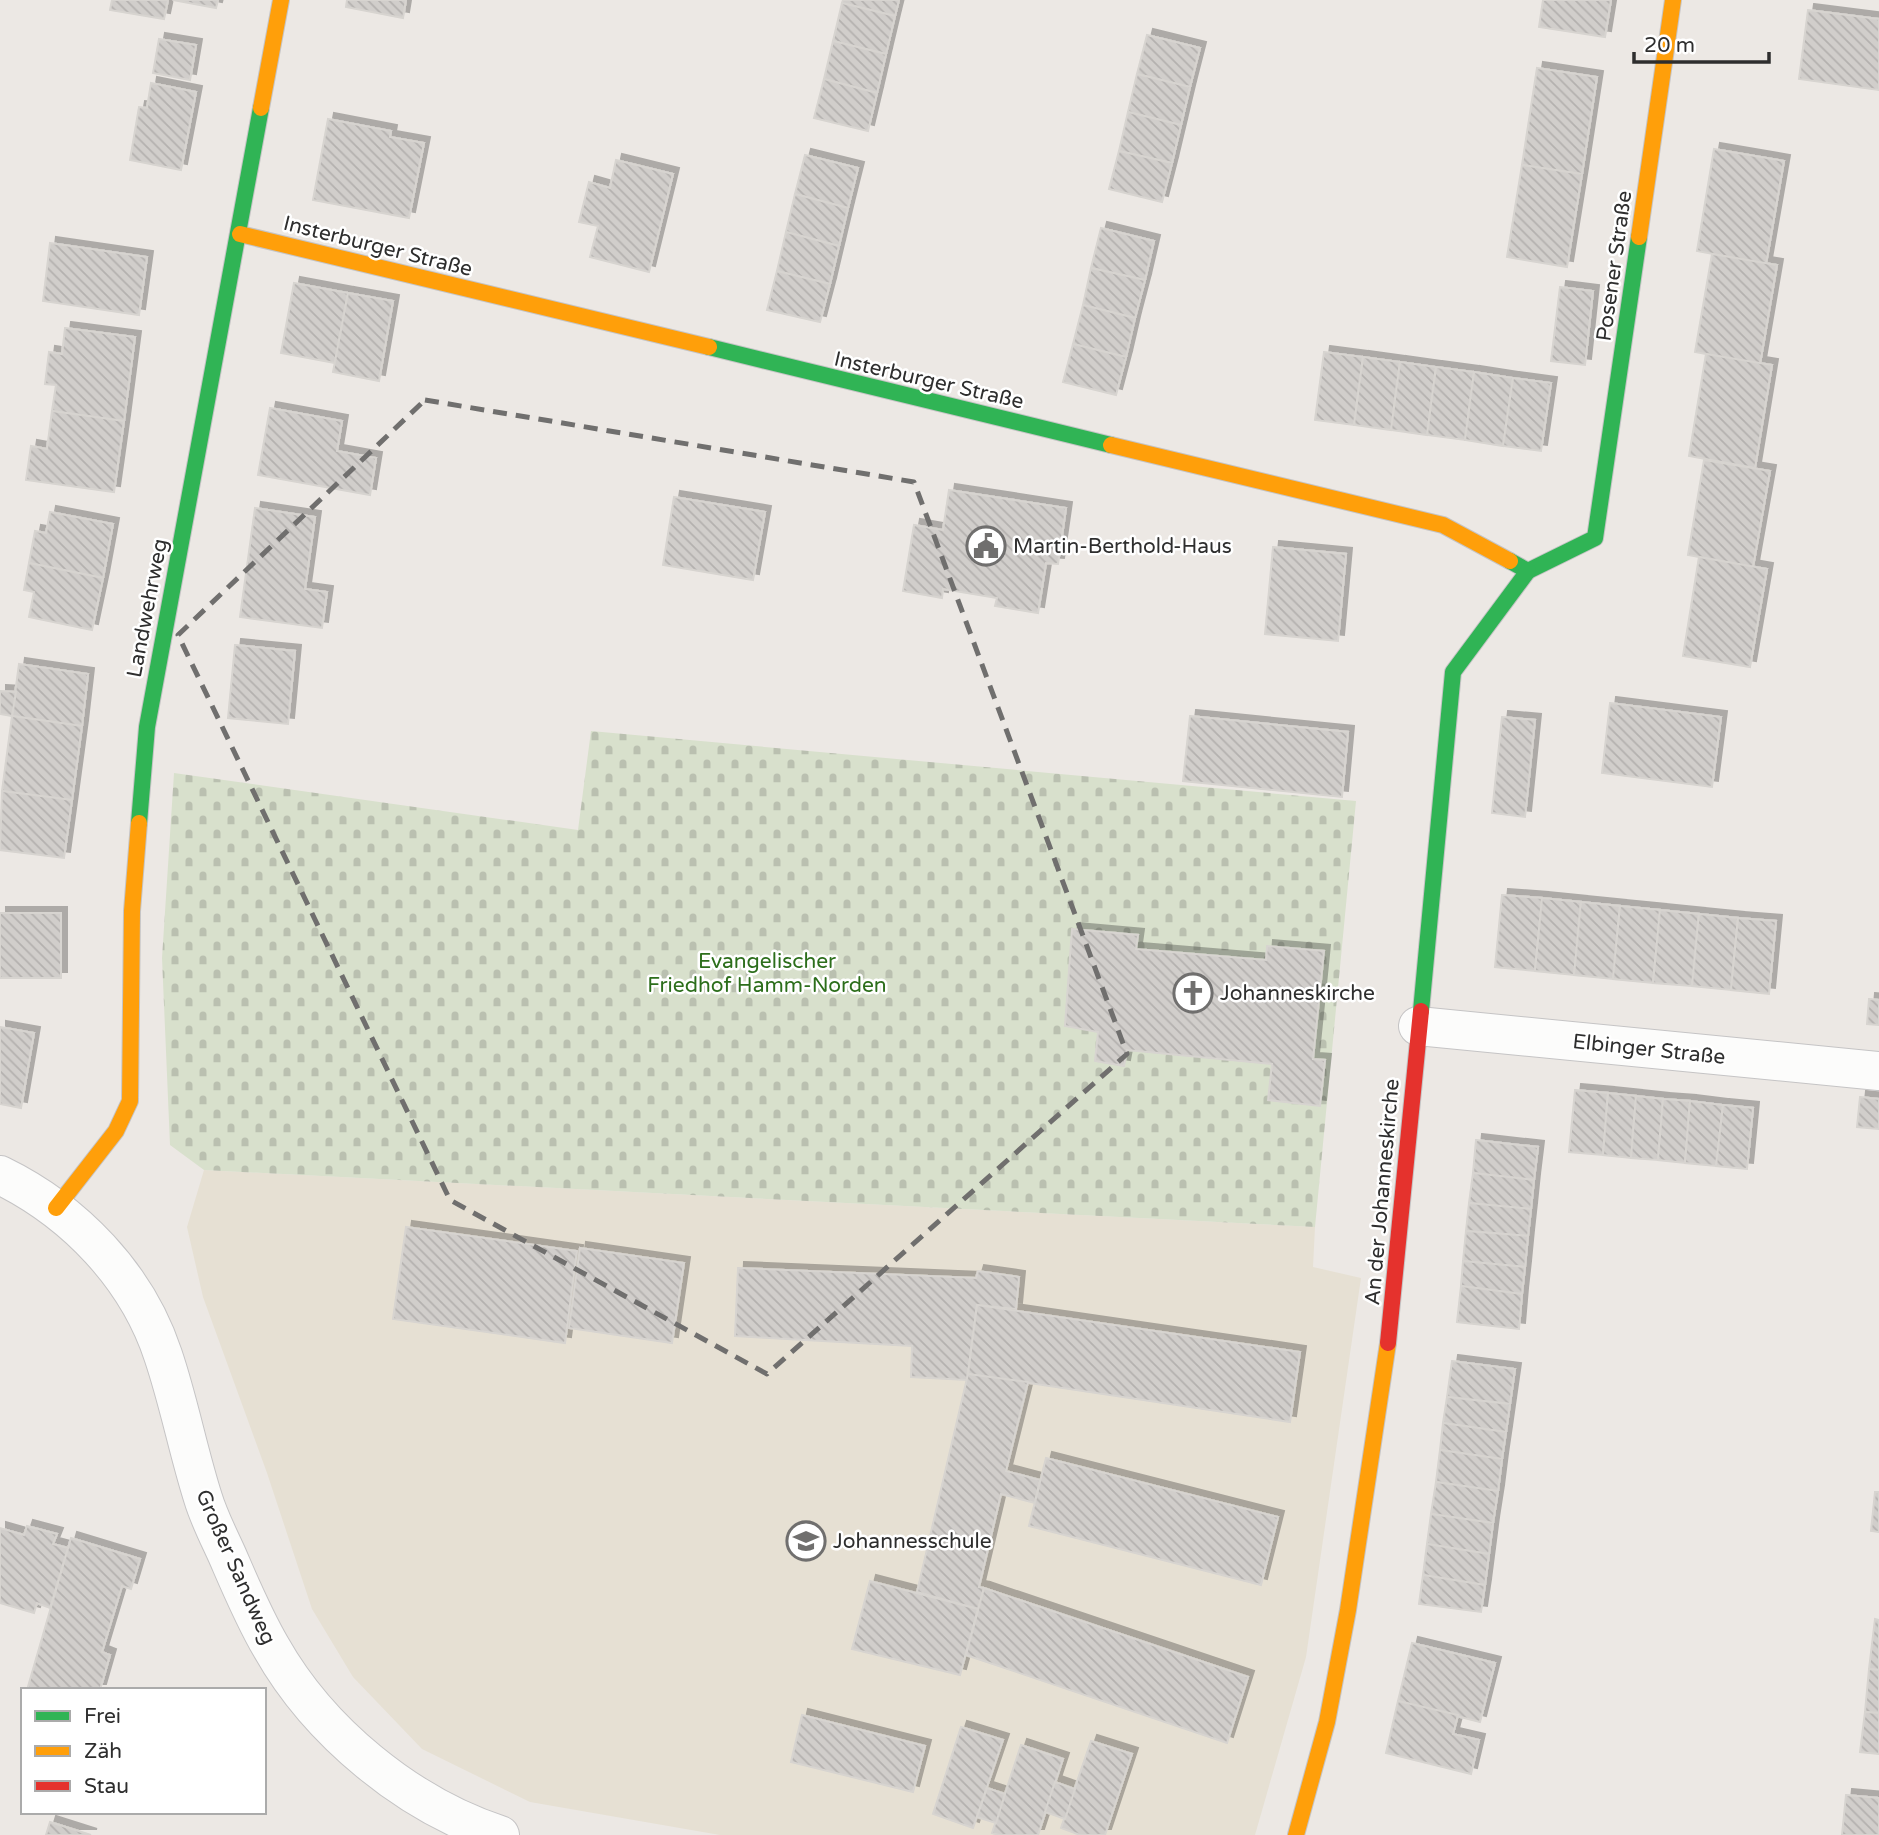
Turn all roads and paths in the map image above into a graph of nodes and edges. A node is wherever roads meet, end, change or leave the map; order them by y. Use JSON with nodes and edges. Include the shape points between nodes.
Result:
{"nodes":[{"id":1,"x":282,"y":0,"type":"edge"},
{"id":2,"x":1674,"y":0,"type":"edge"},
{"id":3,"x":240,"y":234,"type":"junction"},
{"id":4,"x":1528,"y":571,"type":"junction"},
{"id":5,"x":1418,"y":1026,"type":"junction"},
{"id":6,"x":1879,"y":1071,"type":"edge"},
{"id":7,"x":0,"y":1175,"type":"edge"},
{"id":8,"x":56,"y":1209,"type":"junction"},
{"id":9,"x":500,"y":1835,"type":"edge"},
{"id":10,"x":1296,"y":1835,"type":"edge"}],
"edges":[{"from":1,"to":3,"type":"street","name":"Landwehrweg"},
{"from":2,"to":4,"type":"street","name":"Posener Straße","via":[[1595,538]]},
{"from":3,"to":4,"type":"street","name":"Insterburger Straße","via":[[1443,525]]},
{"from":3,"to":8,"type":"street","name":"Landwehrweg","via":[[148,727],[132,899],[130,1101],[116,1131]]},
{"from":4,"to":5,"type":"street","name":"An der Johanneskirche","via":[[1453,673]]},
{"from":5,"to":6,"type":"street","name":"Elbinger Straße"},
{"from":5,"to":10,"type":"street","name":"An der Johanneskirche","via":[[1390,1333],[1327,1722]]},
{"from":7,"to":8,"type":"street","name":"Großer Sandweg"},
{"from":8,"to":9,"type":"street","name":"Großer Sandweg","via":[[93,1242],[144,1309],[163,1355],[203,1500],[247,1602],[304,1697],[386,1774],[430,1803]]}]}
